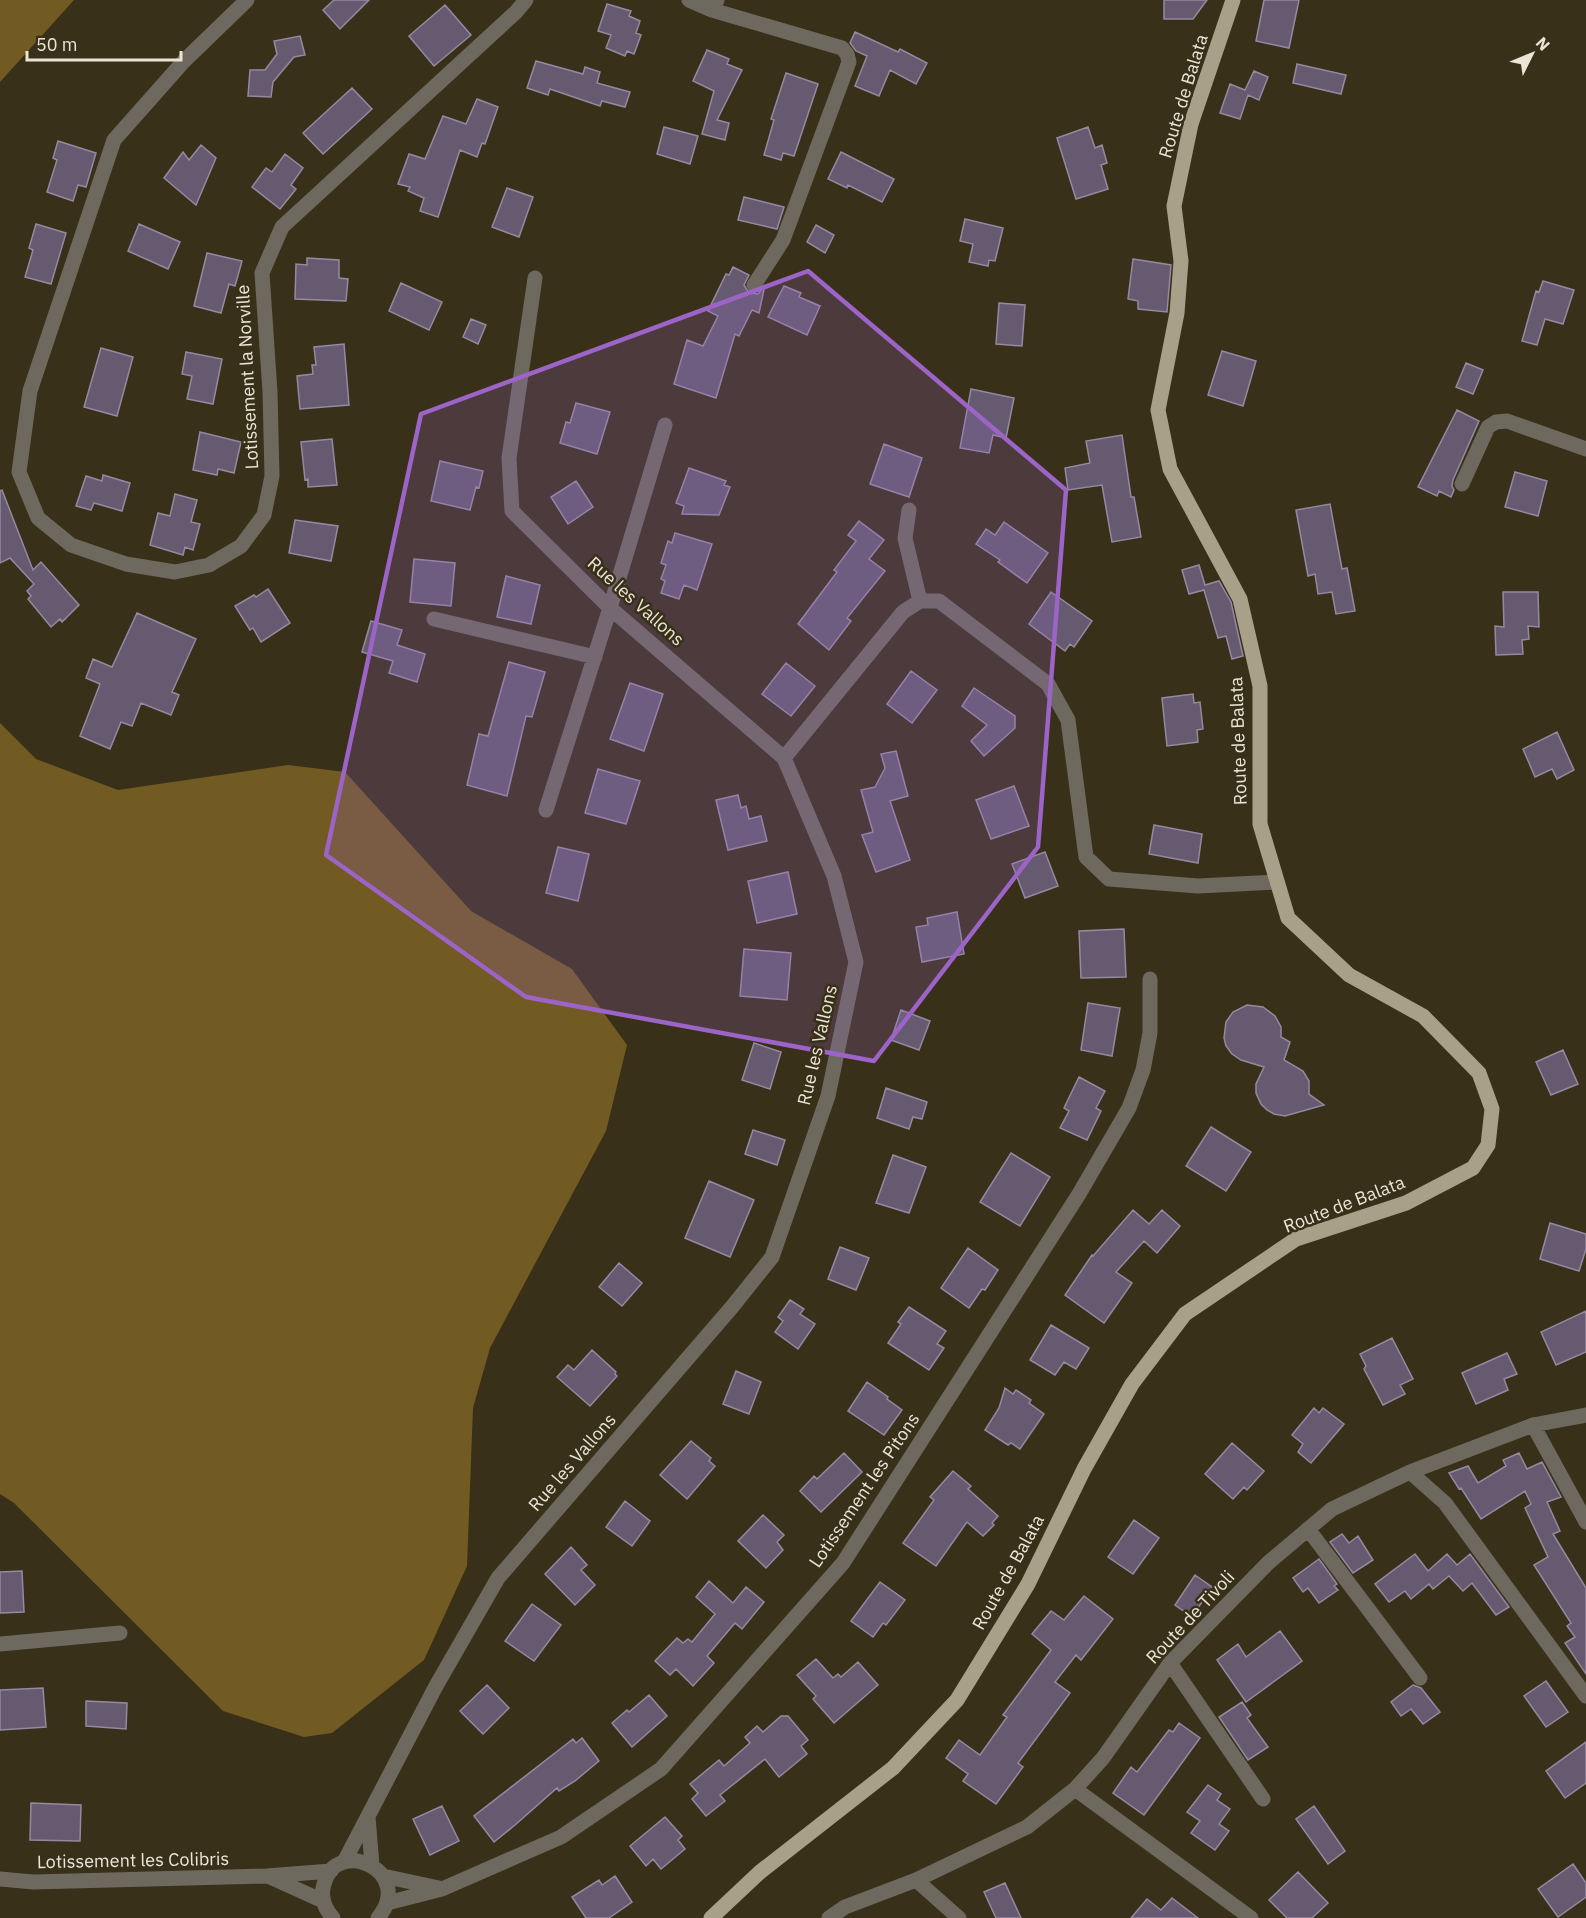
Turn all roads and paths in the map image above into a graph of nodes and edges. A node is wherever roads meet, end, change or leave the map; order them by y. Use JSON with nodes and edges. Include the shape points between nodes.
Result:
{"nodes":[{"id":1,"x":247,"y":0,"type":"edge"},
{"id":2,"x":526,"y":0,"type":"edge"},
{"id":3,"x":689,"y":0,"type":"edge"},
{"id":4,"x":1233,"y":0,"type":"edge"},
{"id":5,"x":714,"y":5,"type":"edge"},
{"id":6,"x":535,"y":278,"type":"dead end"},
{"id":7,"x":754,"y":285,"type":"dead end"},
{"id":8,"x":665,"y":425,"type":"dead end"},
{"id":9,"x":1586,"y":449,"type":"edge"},
{"id":10,"x":1462,"y":484,"type":"dead end"},
{"id":11,"x":909,"y":510,"type":"dead end"},
{"id":12,"x":920,"y":601,"type":"junction"},
{"id":13,"x":610,"y":608,"type":"junction"},
{"id":14,"x":434,"y":618,"type":"dead end"},
{"id":15,"x":595,"y":657,"type":"junction"},
{"id":16,"x":784,"y":758,"type":"junction"},
{"id":17,"x":546,"y":810,"type":"dead end"},
{"id":18,"x":1277,"y":882,"type":"junction"},
{"id":19,"x":1150,"y":979,"type":"dead end"},
{"id":20,"x":1586,"y":1415,"type":"edge"},
{"id":21,"x":1533,"y":1425,"type":"junction"},
{"id":22,"x":1410,"y":1473,"type":"junction"},
{"id":23,"x":1586,"y":1522,"type":"edge"},
{"id":24,"x":1308,"y":1529,"type":"junction"},
{"id":25,"x":120,"y":1633,"type":"dead end"},
{"id":26,"x":0,"y":1644,"type":"edge"},
{"id":27,"x":1170,"y":1663,"type":"junction"},
{"id":28,"x":1420,"y":1678,"type":"dead end"},
{"id":29,"x":1586,"y":1696,"type":"edge"},
{"id":30,"x":1075,"y":1789,"type":"junction"},
{"id":31,"x":1263,"y":1799,"type":"dead end"},
{"id":32,"x":368,"y":1815,"type":"junction"},
{"id":33,"x":344,"y":1862,"type":"junction"},
{"id":34,"x":372,"y":1865,"type":"junction"},
{"id":35,"x":331,"y":1871,"type":"junction"},
{"id":36,"x":267,"y":1876,"type":"junction"},
{"id":37,"x":383,"y":1876,"type":"junction"},
{"id":38,"x":0,"y":1878,"type":"edge"},
{"id":39,"x":916,"y":1880,"type":"junction"},
{"id":40,"x":442,"y":1889,"type":"junction"},
{"id":41,"x":323,"y":1901,"type":"junction"},
{"id":42,"x":387,"y":1903,"type":"junction"},
{"id":43,"x":333,"y":1918,"type":"edge"},
{"id":44,"x":378,"y":1918,"type":"edge"},
{"id":45,"x":711,"y":1918,"type":"edge"},
{"id":46,"x":829,"y":1918,"type":"edge"},
{"id":47,"x":959,"y":1918,"type":"edge"},
{"id":48,"x":1251,"y":1918,"type":"edge"}],
"edges":[{"from":1,"to":2,"type":"street","name":"Lotissement la Norville","via":[[184,61],[114,140],[30,391],[19,472],[38,518],[71,545],[126,564],[175,572],[209,566],[241,546],[264,515],[272,476],[262,273],[282,227]]},
{"from":3,"to":5,"type":"street"},
{"from":4,"to":18,"type":"main road","name":"Route de Balata","via":[[1191,124],[1174,206],[1181,261],[1158,410],[1170,469],[1240,599],[1260,686],[1260,824]]},
{"from":5,"to":7,"type":"street","via":[[842,48],[849,62],[783,240]]},
{"from":6,"to":13,"type":"street","name":"Rue les Vallons","via":[[509,458],[512,511]]},
{"from":8,"to":13,"type":"street"},
{"from":9,"to":10,"type":"street","via":[[1507,421],[1496,422],[1488,427]]},
{"from":11,"to":12,"type":"street","via":[[905,538]]},
{"from":12,"to":16,"type":"street","via":[[903,612]]},
{"from":12,"to":18,"type":"street","via":[[939,601],[1048,684],[1068,720],[1086,857],[1108,879],[1198,886]]},
{"from":13,"to":15,"type":"street"},
{"from":13,"to":16,"type":"street","name":"Rue les Vallons"},
{"from":14,"to":15,"type":"street"},
{"from":15,"to":17,"type":"street"},
{"from":16,"to":32,"type":"street","name":"Rue les Vallons","via":[[834,876],[856,962],[828,1096],[772,1257],[498,1578]]},
{"from":18,"to":45,"type":"main road","name":"Route de Balata","via":[[1288,918],[1349,975],[1423,1016],[1479,1072],[1492,1109],[1488,1145],[1473,1168],[1406,1203],[1296,1239],[1185,1314],[1132,1384],[1084,1469],[1028,1584],[957,1700],[893,1768],[760,1872]]},
{"from":19,"to":40,"type":"street","name":"Lotissement les Pitons","via":[[1150,1034],[1143,1070],[1129,1108],[843,1563],[661,1768],[561,1837]]},
{"from":20,"to":21,"type":"street","name":"Route de Tivoli"},
{"from":21,"to":22,"type":"street","name":"Route de Tivoli"},
{"from":21,"to":23,"type":"street"},
{"from":22,"to":24,"type":"street","name":"Route de Tivoli","via":[[1332,1509]]},
{"from":22,"to":29,"type":"street","via":[[1445,1503]]},
{"from":24,"to":27,"type":"street","name":"Route de Tivoli","via":[[1268,1563]]},
{"from":24,"to":28,"type":"street"},
{"from":25,"to":26,"type":"street"},
{"from":27,"to":30,"type":"street","name":"Route de Tivoli","via":[[1103,1758]]},
{"from":27,"to":31,"type":"street"},
{"from":30,"to":39,"type":"street","name":"Route de Tivoli","via":[[1028,1827]]},
{"from":30,"to":48,"type":"street"},
{"from":32,"to":33,"type":"street","name":"Rue les Vallons"},
{"from":32,"to":34,"type":"street"},
{"from":33,"to":34,"type":"street"},
{"from":33,"to":35,"type":"street"},
{"from":34,"to":37,"type":"street"},
{"from":35,"to":36,"type":"street","name":"Lotissement les Colibris"},
{"from":35,"to":41,"type":"street","via":[[322,1890]]},
{"from":36,"to":38,"type":"street","name":"Lotissement les Colibris","via":[[33,1882]]},
{"from":36,"to":41,"type":"street","name":"Lotissement les Colibris"},
{"from":37,"to":40,"type":"street"},
{"from":37,"to":42,"type":"street"},
{"from":39,"to":46,"type":"street","name":"Route de Tivoli","via":[[845,1907]]},
{"from":39,"to":47,"type":"street"},
{"from":40,"to":42,"type":"street","name":"Lotissement les Pitons"},
{"from":41,"to":43,"type":"street"},
{"from":42,"to":44,"type":"street"}]}
